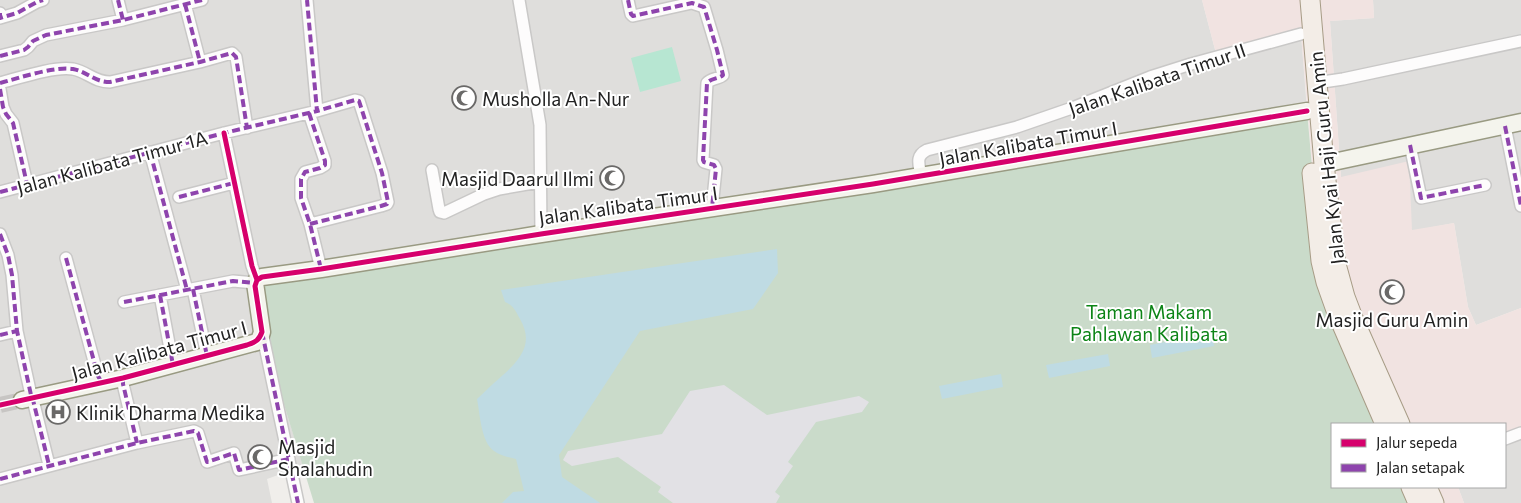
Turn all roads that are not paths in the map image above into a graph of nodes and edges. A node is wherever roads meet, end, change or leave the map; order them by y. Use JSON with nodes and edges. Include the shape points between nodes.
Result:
{"nodes":[{"id":1,"x":43,"y":0,"type":"edge"},
{"id":2,"x":118,"y":0,"type":"edge"},
{"id":3,"x":202,"y":0,"type":"edge"},
{"id":4,"x":307,"y":0,"type":"edge"},
{"id":5,"x":518,"y":0,"type":"edge"},
{"id":6,"x":628,"y":0,"type":"edge"},
{"id":7,"x":1298,"y":0,"type":"edge"},
{"id":8,"x":1310,"y":0,"type":"edge"},
{"id":9,"x":185,"y":4,"type":"junction"},
{"id":10,"x":0,"y":13,"type":"edge"},
{"id":11,"x":123,"y":20,"type":"junction"},
{"id":12,"x":1301,"y":34,"type":"junction"},
{"id":13,"x":1521,"y":42,"type":"edge"},
{"id":14,"x":0,"y":56,"type":"edge"},
{"id":15,"x":200,"y":62,"type":"junction"},
{"id":16,"x":0,"y":83,"type":"edge"},
{"id":17,"x":1319,"y":83,"type":"junction"},
{"id":18,"x":0,"y":88,"type":"edge"},
{"id":19,"x":1307,"y":111,"type":"junction"},
{"id":20,"x":313,"y":112,"type":"junction"},
{"id":21,"x":1521,"y":122,"type":"edge"},
{"id":22,"x":1505,"y":126,"type":"junction"},
{"id":23,"x":248,"y":128,"type":"junction"},
{"id":24,"x":224,"y":133,"type":"junction"},
{"id":25,"x":1410,"y":145,"type":"junction"},
{"id":26,"x":150,"y":152,"type":"junction"},
{"id":27,"x":1330,"y":162,"type":"junction"},
{"id":28,"x":432,"y":170,"type":"dead end"},
{"id":29,"x":921,"y":176,"type":"junction"},
{"id":30,"x":539,"y":182,"type":"junction"},
{"id":31,"x":234,"y":183,"type":"junction"},
{"id":32,"x":26,"y":184,"type":"junction"},
{"id":33,"x":1485,"y":185,"type":"dead end"},
{"id":34,"x":0,"y":192,"type":"edge"},
{"id":35,"x":179,"y":197,"type":"dead end"},
{"id":36,"x":1521,"y":206,"type":"edge"},
{"id":37,"x":712,"y":208,"type":"junction"},
{"id":38,"x":310,"y":224,"type":"junction"},
{"id":39,"x":0,"y":234,"type":"edge"},
{"id":40,"x":541,"y":234,"type":"junction"},
{"id":41,"x":66,"y":258,"type":"dead end"},
{"id":42,"x":321,"y":270,"type":"junction"},
{"id":43,"x":256,"y":281,"type":"junction"},
{"id":44,"x":190,"y":289,"type":"junction"},
{"id":45,"x":160,"y":295,"type":"junction"},
{"id":46,"x":124,"y":302,"type":"dead end"},
{"id":47,"x":17,"y":331,"type":"junction"},
{"id":48,"x":262,"y":332,"type":"junction"},
{"id":49,"x":0,"y":335,"type":"edge"},
{"id":50,"x":207,"y":356,"type":"junction"},
{"id":51,"x":172,"y":365,"type":"junction"},
{"id":52,"x":123,"y":378,"type":"junction"},
{"id":53,"x":102,"y":383,"type":"junction"},
{"id":54,"x":28,"y":398,"type":"junction"},
{"id":55,"x":1385,"y":423,"type":"edge"},
{"id":56,"x":1400,"y":423,"type":"edge"},
{"id":57,"x":1521,"y":433,"type":"edge"},
{"id":58,"x":1506,"y":439,"type":"edge"},
{"id":59,"x":137,"y":443,"type":"junction"},
{"id":60,"x":289,"y":459,"type":"junction"},
{"id":61,"x":49,"y":466,"type":"junction"},
{"id":62,"x":0,"y":479,"type":"edge"},
{"id":63,"x":1411,"y":488,"type":"edge"},
{"id":64,"x":1428,"y":488,"type":"edge"},
{"id":65,"x":298,"y":503,"type":"edge"},
{"id":66,"x":1418,"y":503,"type":"edge"},
{"id":67,"x":1434,"y":503,"type":"edge"}],
"edges":[{"from":1,"to":10,"type":"street","via":[[17,14],[0,18]]},
{"from":2,"to":11,"type":"street"},
{"from":3,"to":9,"type":"street"},
{"from":4,"to":20,"type":"street"},
{"from":5,"to":30,"type":"street","via":[[540,125]]},
{"from":6,"to":37,"type":"street","via":[[634,16],[692,3],[704,7],[723,75],[707,83],[703,160],[716,169]]},
{"from":7,"to":12,"type":"main road","name":"Jalan Kyai Haji Guru Amin"},
{"from":8,"to":17,"type":"main road","name":"Jalan Kyai Haji Guru Amin"},
{"from":9,"to":11,"type":"street"},
{"from":9,"to":15,"type":"street"},
{"from":11,"to":14,"type":"street","via":[[46,35],[24,50]]},
{"from":12,"to":19,"type":"main road","name":"Jalan Kyai Haji Guru Amin"},
{"from":12,"to":29,"type":"street","name":"Jalan Kalibata Timur II","via":[[1191,64],[1026,124],[927,150],[919,158]]},
{"from":13,"to":17,"type":"street"},
{"from":15,"to":16,"type":"street","via":[[110,82],[64,69]]},
{"from":15,"to":23,"type":"street","via":[[232,53],[235,55]]},
{"from":17,"to":27,"type":"main road","name":"Jalan Kyai Haji Guru Amin"},
{"from":18,"to":32,"type":"street","via":[[3,107],[13,123]]},
{"from":19,"to":29,"type":"street","name":"Jalan Kalibata Timur I"},
{"from":19,"to":55,"type":"main road","name":"Jalan Kyai Haji Guru Amin","via":[[1321,261],[1330,296]]},
{"from":20,"to":23,"type":"street","name":"Jalan Kalibata Timur 1A"},
{"from":20,"to":38,"type":"street","via":[[325,165],[305,172],[301,179],[301,198]]},
{"from":20,"to":38,"type":"street","name":"Jalan Kalibata Timur 1A","via":[[358,101],[382,173],[388,202]]},
{"from":21,"to":22,"type":"street"},
{"from":22,"to":25,"type":"street"},
{"from":22,"to":36,"type":"street"},
{"from":23,"to":24,"type":"street","name":"Jalan Kalibata Timur 1A"},
{"from":24,"to":26,"type":"street","name":"Jalan Kalibata Timur 1A"},
{"from":24,"to":31,"type":"street"},
{"from":25,"to":27,"type":"street"},
{"from":25,"to":33,"type":"street","via":[[1421,198]]},
{"from":26,"to":32,"type":"street","name":"Jalan Kalibata Timur 1A"},
{"from":26,"to":44,"type":"street"},
{"from":27,"to":56,"type":"main road","name":"Jalan Kyai Haji Guru Amin","via":[[1332,241],[1339,278]]},
{"from":28,"to":30,"type":"street","via":[[439,210],[444,213],[499,189]]},
{"from":29,"to":37,"type":"street","name":"Jalan Kalibata Timur I"},
{"from":30,"to":40,"type":"street"},
{"from":31,"to":35,"type":"street"},
{"from":31,"to":43,"type":"street"},
{"from":32,"to":34,"type":"street","name":"Jalan Kalibata Timur 1A"},
{"from":37,"to":40,"type":"street","name":"Jalan Kalibata Timur I"},
{"from":38,"to":42,"type":"street"},
{"from":39,"to":47,"type":"street","via":[[12,275]]},
{"from":40,"to":42,"type":"street","name":"Jalan Kalibata Timur I"},
{"from":41,"to":53,"type":"street"},
{"from":42,"to":43,"type":"street","name":"Jalan Kalibata Timur I","via":[[262,277]]},
{"from":43,"to":44,"type":"street","via":[[233,281]]},
{"from":43,"to":48,"type":"street","name":"Jalan Kalibata Timur I"},
{"from":44,"to":45,"type":"street"},
{"from":44,"to":50,"type":"street"},
{"from":45,"to":46,"type":"street"},
{"from":45,"to":51,"type":"street"},
{"from":47,"to":49,"type":"street"},
{"from":47,"to":54,"type":"street","via":[[31,394]]},
{"from":48,"to":50,"type":"street","name":"Jalan Kalibata Timur I","via":[[257,342]]},
{"from":48,"to":60,"type":"street"},
{"from":50,"to":51,"type":"street","name":"Jalan Kalibata Timur I"},
{"from":51,"to":52,"type":"street","name":"Jalan Kalibata Timur I"},
{"from":52,"to":53,"type":"street","name":"Jalan Kalibata Timur I"},
{"from":52,"to":59,"type":"street"},
{"from":53,"to":54,"type":"street","name":"Jalan Kalibata Timur I"},
{"from":54,"to":61,"type":"street"},
{"from":57,"to":58,"type":"street"},
{"from":59,"to":60,"type":"street","via":[[194,431],[198,433],[207,462],[234,452],[238,470]]},
{"from":59,"to":61,"type":"street"},
{"from":60,"to":65,"type":"street"},
{"from":61,"to":62,"type":"street"},
{"from":63,"to":66,"type":"main road"},
{"from":64,"to":67,"type":"main road"}]}
